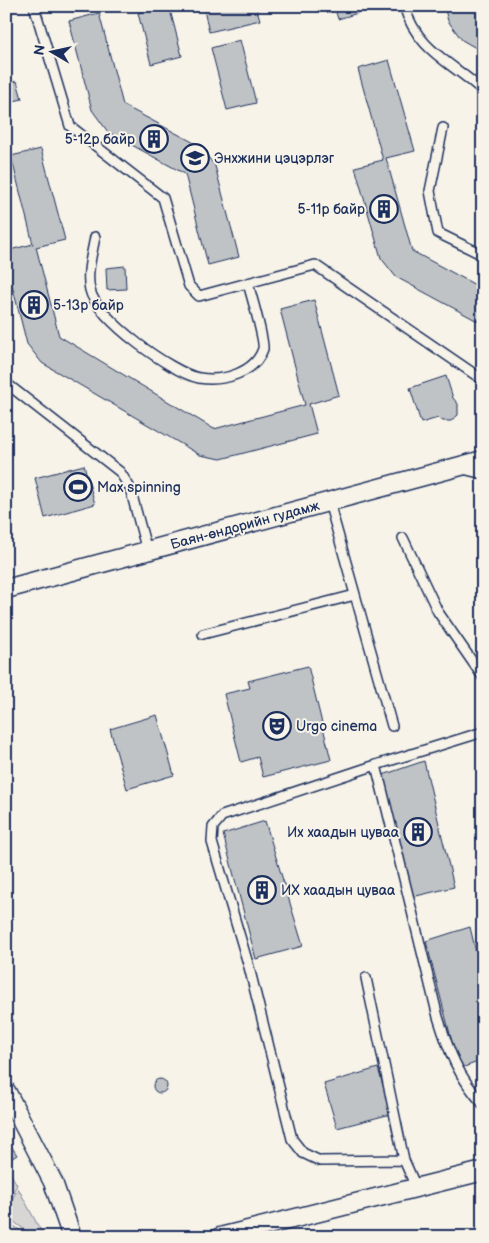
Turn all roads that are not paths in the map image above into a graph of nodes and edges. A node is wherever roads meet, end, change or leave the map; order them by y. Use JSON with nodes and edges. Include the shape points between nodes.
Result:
{"nodes":[{"id":1,"x":34,"y":6,"type":"edge"},
{"id":2,"x":404,"y":6,"type":"edge"},
{"id":3,"x":483,"y":91,"type":"edge"},
{"id":4,"x":443,"y":128,"type":"dead end"},
{"id":5,"x":95,"y":237,"type":"dead end"},
{"id":6,"x":483,"y":254,"type":"edge"},
{"id":7,"x":248,"y":283,"type":"junction"},
{"id":8,"x":483,"y":380,"type":"edge"},
{"id":9,"x":6,"y":383,"type":"edge"},
{"id":10,"x":483,"y":460,"type":"edge"},
{"id":11,"x":455,"y":468,"type":"junction"},
{"id":12,"x":483,"y":474,"type":"edge"},
{"id":13,"x":329,"y":502,"type":"junction"},
{"id":14,"x":403,"y":538,"type":"dead end"},
{"id":15,"x":147,"y":552,"type":"junction"},
{"id":16,"x":6,"y":589,"type":"edge"},
{"id":17,"x":355,"y":595,"type":"junction"},
{"id":18,"x":203,"y":634,"type":"dead end"},
{"id":19,"x":483,"y":676,"type":"edge"},
{"id":20,"x":392,"y":726,"type":"dead end"},
{"id":21,"x":483,"y":732,"type":"edge"},
{"id":22,"x":376,"y":765,"type":"junction"},
{"id":23,"x":366,"y":978,"type":"dead end"},
{"id":24,"x":6,"y":1092,"type":"edge"},
{"id":25,"x":483,"y":1104,"type":"edge"},
{"id":26,"x":404,"y":1160,"type":"junction"},
{"id":27,"x":483,"y":1170,"type":"edge"},
{"id":28,"x":416,"y":1187,"type":"junction"},
{"id":29,"x":72,"y":1237,"type":"edge"},
{"id":30,"x":220,"y":1237,"type":"edge"}],
"edges":[{"from":1,"to":7,"type":"lane","via":[[70,126],[163,198],[192,291],[199,296]]},
{"from":2,"to":3,"type":"lane","via":[[408,20],[431,52]]},
{"from":4,"to":6,"type":"lane","via":[[430,191],[438,233]]},
{"from":5,"to":7,"type":"lane","via":[[89,271],[90,291],[103,314],[126,335],[168,363],[199,378],[236,375],[256,364],[264,347]]},
{"from":7,"to":8,"type":"lane","via":[[315,264]]},
{"from":9,"to":15,"type":"lane","via":[[120,472],[130,488]]},
{"from":10,"to":11,"type":"street","name":"Баян-өндорийн гудамж"},
{"from":11,"to":12,"type":"lane"},
{"from":11,"to":13,"type":"street","name":"Баян-өндорийн гудамж"},
{"from":13,"to":15,"type":"street","name":"Баян-өндорийн гудамж"},
{"from":13,"to":17,"type":"lane"},
{"from":14,"to":19,"type":"lane","via":[[438,612]]},
{"from":15,"to":16,"type":"street","name":"Баян-өндорийн гудамж"},
{"from":17,"to":18,"type":"lane"},
{"from":17,"to":20,"type":"lane"},
{"from":21,"to":22,"type":"lane"},
{"from":22,"to":25,"type":"lane","via":[[438,1017],[451,1058],[466,1086]]},
{"from":22,"to":26,"type":"lane","via":[[222,816],[213,827],[212,842],[249,967],[292,1139],[304,1153],[320,1161]]},
{"from":23,"to":26,"type":"lane"},
{"from":24,"to":29,"type":"street","via":[[53,1182]]},
{"from":26,"to":28,"type":"lane"},
{"from":27,"to":28,"type":"street"},
{"from":28,"to":30,"type":"street"}]}
